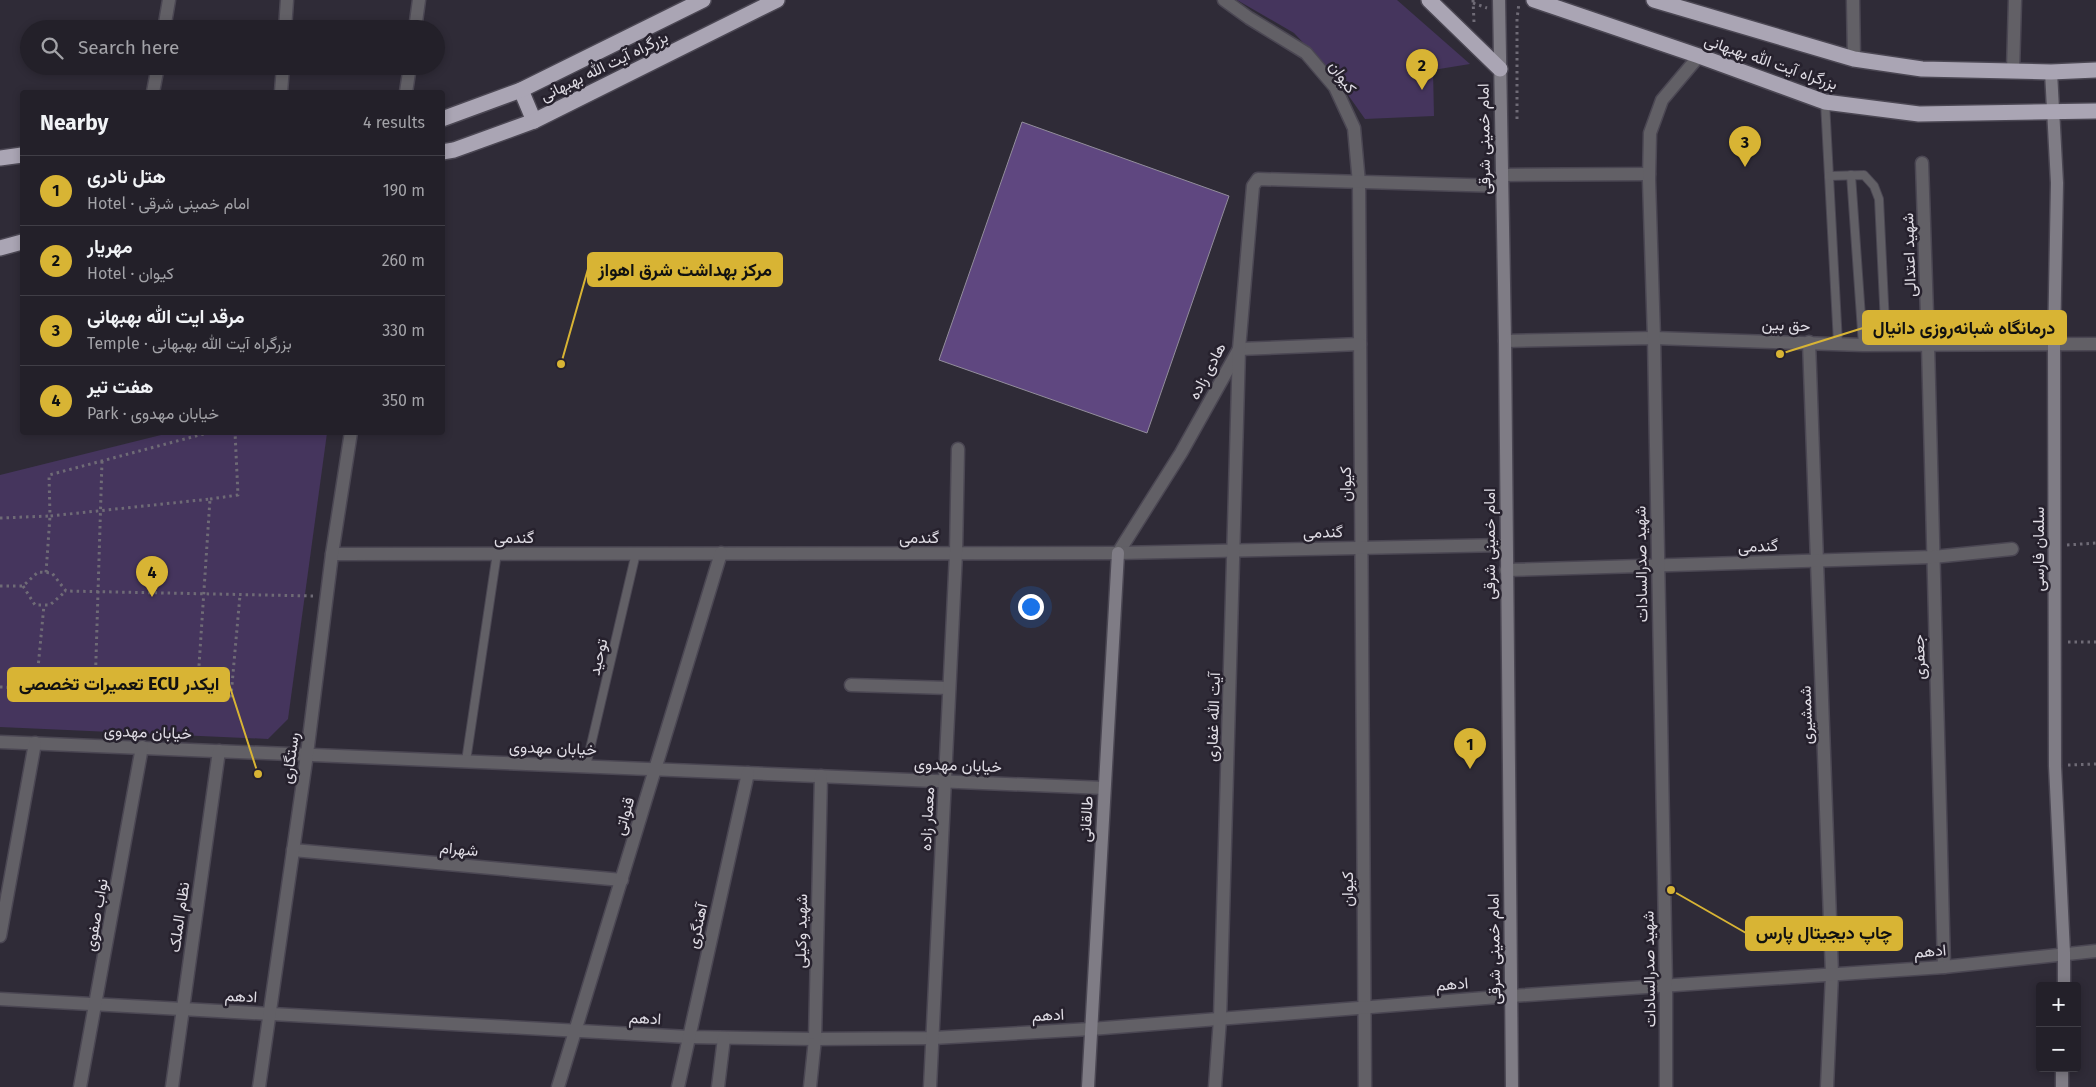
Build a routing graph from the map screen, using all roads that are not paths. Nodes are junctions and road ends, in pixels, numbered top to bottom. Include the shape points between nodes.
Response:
1 (169, 0) edge
2 (288, 0) edge
3 (419, 0) edge
4 (703, 0) edge
5 (777, 0) edge
6 (1224, 0) edge
7 (1429, 0) edge
8 (1499, 0) edge
9 (1534, 0) edge
10 (1654, 0) edge
11 (1853, 0) edge
12 (2015, 0) edge
13 (1676, 3) edge
14 (166, 20) edge
15 (286, 20) edge
16 (416, 20) edge
17 (1699, 56) junction
18 (1854, 60) junction
19 (1500, 69) junction
20 (2096, 70) edge
21 (2013, 71) junction
22 (2051, 72) junction
23 (156, 75) edge
24 (282, 75) edge
25 (409, 75) edge
26 (153, 90) edge
27 (281, 90) edge
28 (406, 90) edge
29 (521, 90) junction
30 (1825, 102) junction
31 (2096, 111) edge
32 (2054, 112) junction
33 (445, 118) edge
34 (534, 121) junction
35 (445, 152) edge
36 (20, 155) edge
37 (0, 158) edge
38 (1922, 163) dead end
39 (1649, 174) junction
40 (1850, 175) junction
41 (1829, 176) junction
42 (1501, 180) junction
43 (1359, 183) junction
44 (20, 243) edge
45 (0, 248) edge
46 (1654, 338) junction
47 (1505, 341) junction
48 (1809, 342) junction
49 (1838, 343) junction
50 (1360, 344) junction
51 (2096, 344) edge
52 (1863, 345) junction
53 (1886, 345) junction
54 (1928, 345) junction
55 (2054, 345) junction
56 (1239, 349) junction
57 (351, 435) edge
58 (958, 449) dead end
59 (1506, 545) junction
60 (1362, 548) junction
61 (2012, 549) dead end
62 (1234, 550) junction
63 (497, 553) junction
64 (636, 553) junction
65 (721, 553) junction
66 (956, 553) junction
67 (1118, 553) junction
68 (332, 554) junction
69 (1933, 557) junction
70 (1817, 561) junction
71 (1657, 565) junction
72 (1506, 570) junction
73 (851, 685) dead end
74 (950, 688) junction
75 (0, 742) edge
76 (35, 743) junction
77 (142, 748) junction
78 (219, 751) junction
79 (307, 754) junction
80 (466, 761) junction
81 (586, 766) junction
82 (655, 769) junction
83 (748, 773) junction
84 (821, 776) junction
85 (945, 781) junction
86 (1104, 788) junction
87 (293, 850) junction
88 (622, 880) junction
89 (0, 936) edge
90 (2096, 951) edge
91 (2064, 953) junction
92 (1944, 967) junction
93 (1832, 974) junction
94 (2064, 982) edge
95 (1666, 986) junction
96 (1511, 996) junction
97 (0, 999) edge
98 (96, 1005) junction
99 (1364, 1008) junction
100 (182, 1010) junction
101 (269, 1014) junction
102 (1220, 1019) junction
103 (1091, 1029) junction
104 (575, 1031) junction
105 (689, 1037) junction
106 (724, 1038) junction
107 (933, 1038) junction
108 (815, 1039) junction
109 (2062, 1072) edge
110 (80, 1087) edge
111 (172, 1087) edge
112 (259, 1087) edge
113 (558, 1087) edge
114 (678, 1087) edge
115 (718, 1087) edge
116 (810, 1087) edge
117 (930, 1087) edge
118 (1088, 1087) edge
119 (1215, 1087) edge
120 (1364, 1087) edge
121 (1512, 1087) edge
122 (1666, 1087) edge
123 (1826, 1087) edge
124 (2062, 1087) edge

1 - 14 street
2 - 15 street
3 - 16 street
4 - 29 highway, بزرگراه آیت الله بهبهانی
5 - 34 highway, بزرگراه آیت الله بهبهانی
6 - 43 street, کیوان via 1306,53 1335,87 1354,128
7 - 19 highway
8 - 19 main road, امام خمینی شرقی
9 - 17 highway, بزرگراه آیت الله بهبهانی
10 - 13 highway, بزرگراه آیت الله بهبهانی
11 - 18 street
12 - 21 street
13 - 18 highway, بزرگراه آیت الله بهبهانی
17 - 30 highway, بزرگراه آیت الله بهبهانی
17 - 39 street, شهید صدرالسادات via 1662,100 1650,133
18 - 21 highway, بزرگراه آیت الله بهبهانی via 1922,69
19 - 42 main road, امام خمینی شرقی
20 - 22 highway, بزرگراه آیت الله بهبهانی
21 - 22 highway, بزرگراه آیت الله بهبهانی
22 - 32 main road, سلمان فارسی
23 - 26 street
24 - 27 street
25 - 28 street
29 - 33 highway, بزرگراه آیت الله بهبهانی
29 - 34 highway
30 - 32 highway, بزرگراه آیت الله بهبهانی via 1919,114
30 - 41 lane
31 - 32 highway, بزرگراه آیت الله بهبهانی
32 - 55 main road, سلمان فارسی via 2057,183
34 - 35 highway, بزرگراه آیت الله بهبهانی
36 - 37 highway
38 - 54 street, شهید اعتدالی
39 - 42 street
39 - 46 street, شهید صدرالسادات
40 - 41 lane
40 - 52 lane
40 - 53 lane via 1864,175 1874,186 1879,199
41 - 49 lane
42 - 43 street
42 - 47 main road, امام خمینی شرقی
43 - 50 street, کیوان
43 - 56 street, هادی زاده via 1258,179 1255,182
44 - 45 highway
46 - 47 street, حق بین
46 - 48 street, حق بین
46 - 71 street, شهید صدرالسادات
47 - 59 main road, امام خمینی شرقی
48 - 49 street, حق بین
48 - 70 street, شمشیری
49 - 52 street, حق بین
50 - 56 street
50 - 60 street, کیوان
51 - 55 street, حق بین
52 - 53 street, حق بین
53 - 54 street, حق بین
54 - 55 street, حق بین
54 - 69 street, جعفری
55 - 91 main road, سلمان فارسی via 2055,766
56 - 62 street, آیت الله غفاری
56 - 67 street, هادی زاده via 1181,453
57 - 68 street, رستگاری
58 - 66 street, معمار زاده
59 - 60 street, گندمی
59 - 72 main road, امام خمینی شرقی
60 - 62 street, گندمی
60 - 99 street, کیوان
61 - 69 street, گندمی
62 - 67 street, گندمی
62 - 102 street, آیت الله غفاری
63 - 64 street, گندمی
63 - 68 street, گندمی
63 - 80 lane
64 - 65 street, گندمی
64 - 81 lane, توحید
65 - 66 street, گندمی
65 - 82 street, قنواتی
66 - 67 street, گندمی
66 - 74 street, معمار زاده
67 - 86 main road, طالقانی
68 - 79 street, رستگاری
69 - 70 street, گندمی
69 - 92 street, جعفری
70 - 71 street, گندمی
70 - 93 street, شمشیری
71 - 72 street, گندمی
71 - 95 street, شهید صدرالسادات
72 - 96 main road, امام خمینی شرقی
73 - 74 street
74 - 85 street, معمار زاده
75 - 76 street, خیابان مهدوی
76 - 77 street, خیابان مهدوی
76 - 89 street
77 - 78 street, خیابان مهدوی
77 - 98 street, نواب صفوی
78 - 79 street, خیابان مهدوی
78 - 100 street, نظام الملک
79 - 80 street, خیابان مهدوی
79 - 87 street, رستگاری
80 - 81 street, خیابان مهدوی
81 - 82 street, خیابان مهدوی
82 - 83 street, خیابان مهدوی
82 - 88 street, قنواتی
83 - 84 street, خیابان مهدوی
83 - 105 street, آهنگری
84 - 85 street, خیابان مهدوی
84 - 108 street, شهید وکیلی
85 - 86 street, خیابان مهدوی
85 - 107 street, معمار زاده
86 - 103 main road, طالقانی
87 - 88 street, شهرام
87 - 101 street, رستگاری
88 - 104 street, قنواتی
90 - 91 street, ادهم
91 - 92 street, ادهم
91 - 94 main road, سلمان فارسی
92 - 93 street, ادهم
93 - 95 street, ادهم
93 - 123 street, شمشیری
95 - 96 street, ادهم
95 - 122 street, شهید صدرالسادات
96 - 99 street, ادهم
96 - 121 main road, امام خمینی شرقی
97 - 98 street, ادهم
98 - 100 street, ادهم
98 - 110 street, نواب صفوی
99 - 102 street, ادهم
99 - 120 street, کیوان
100 - 101 street, ادهم
100 - 111 street, نظام الملک
101 - 104 street, ادهم
101 - 112 street, رستگاری
102 - 103 street, ادهم
102 - 119 street, آیت الله غفاری
103 - 107 street, ادهم
103 - 118 main road, طالقانی
104 - 105 street, ادهم
104 - 113 street, قنواتی
105 - 106 street, ادهم
105 - 114 street, آهنگری
106 - 108 street, ادهم
106 - 115 street
107 - 108 street, ادهم
107 - 117 street, معمار زاده
108 - 116 street, شهید وکیلی
109 - 124 main road

